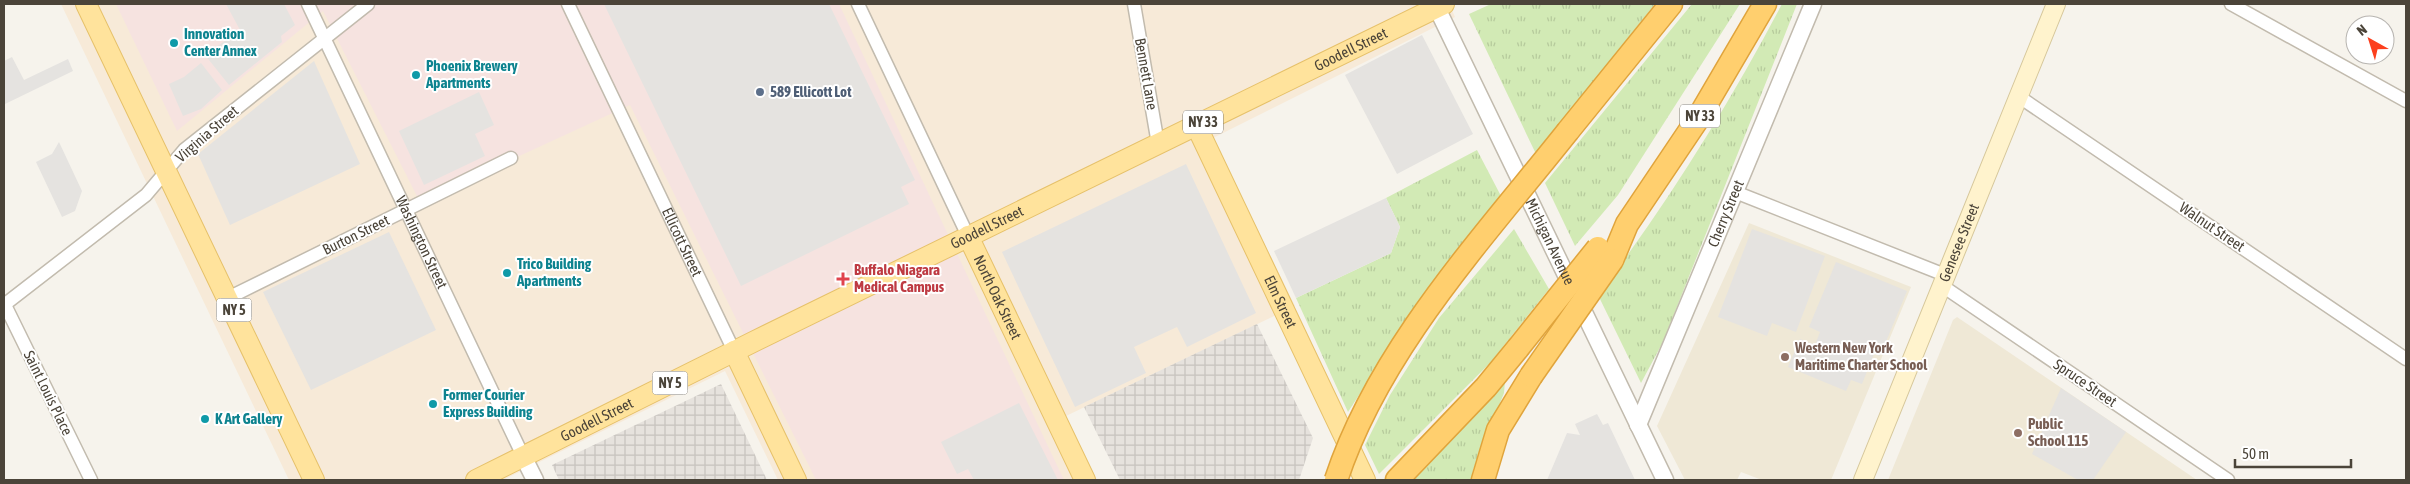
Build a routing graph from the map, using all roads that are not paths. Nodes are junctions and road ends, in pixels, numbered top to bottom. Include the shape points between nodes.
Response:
1 (86, 4) edge
2 (308, 4) edge
3 (368, 4) edge
4 (568, 4) edge
5 (858, 4) edge
6 (1134, 4) edge
7 (1670, 4) edge
8 (1765, 4) edge
9 (1812, 4) edge
10 (2056, 4) edge
11 (2231, 4) edge
12 (1439, 5) edge
13 (324, 38) junction
14 (2018, 96) junction
15 (2406, 101) edge
16 (1196, 125) junction
17 (1158, 144) junction
18 (511, 158) dead end
19 (166, 172) junction
20 (1735, 192) junction
21 (405, 210) junction
22 (1627, 224) junction
23 (968, 236) junction
24 (1943, 280) junction
25 (228, 298) junction
26 (4, 305) edge
27 (734, 351) junction
28 (2406, 358) edge
29 (1638, 425) junction
30 (523, 456) junction
31 (91, 480) edge
32 (314, 480) edge
33 (476, 480) edge
34 (535, 480) edge
35 (796, 480) edge
36 (1085, 480) edge
37 (1336, 480) edge
38 (1365, 480) edge
39 (1397, 480) edge
40 (1483, 480) edge
41 (1665, 480) edge
42 (1863, 480) edge
43 (2228, 480) edge

1 - 19 main road, NY 5
2 - 13 street, Washington Street
3 - 13 street, Virginia Street
4 - 27 street, Ellicott Street
5 - 23 street, North Oak Street
6 - 17 street, Bennett Lane
7 - 37 highway, bridge via 1431,305 1356,429
8 - 22 highway, NY 33 via 1697,120
9 - 20 street, Cherry Street
10 - 14 main road, Genesee Street
11 - 15 street
12 - 16 main road, Goodell Street / NY 33
12 - 29 street, Michigan Avenue
13 - 19 street, Virginia Street via 184,150
13 - 21 street, Washington Street
14 - 24 main road, Genesee Street
14 - 28 street, Walnut Street
16 - 17 main road, Goodell Street / NY 33
16 - 38 main road, Elm Street
17 - 23 main road, Goodell Street / NY 33
18 - 21 street, Burton Street
19 - 25 main road, NY 5
19 - 26 street, Virginia Street via 146,194
20 - 24 street, Spruce Street
20 - 29 street, Cherry Street
21 - 25 street, Burton Street
21 - 30 street, Washington Street
22 - 39 highway, NY 33, bridge via 1598,248 1486,387
22 - 40 highway, bridge via 1612,260 1531,376 1498,430
23 - 27 main road, Goodell Street / NY 33
23 - 36 main road, North Oak Street
24 - 42 main road, Genesee Street
24 - 43 street, Spruce Street
25 - 32 main road, NY 5
26 - 31 street, Saint Louis Place
27 - 30 main road, Goodell Street / NY 5
27 - 35 main road, Ellicott Street
29 - 41 street, Michigan Avenue
30 - 33 main road, Goodell Street / NY 5
30 - 34 street, Washington Street

